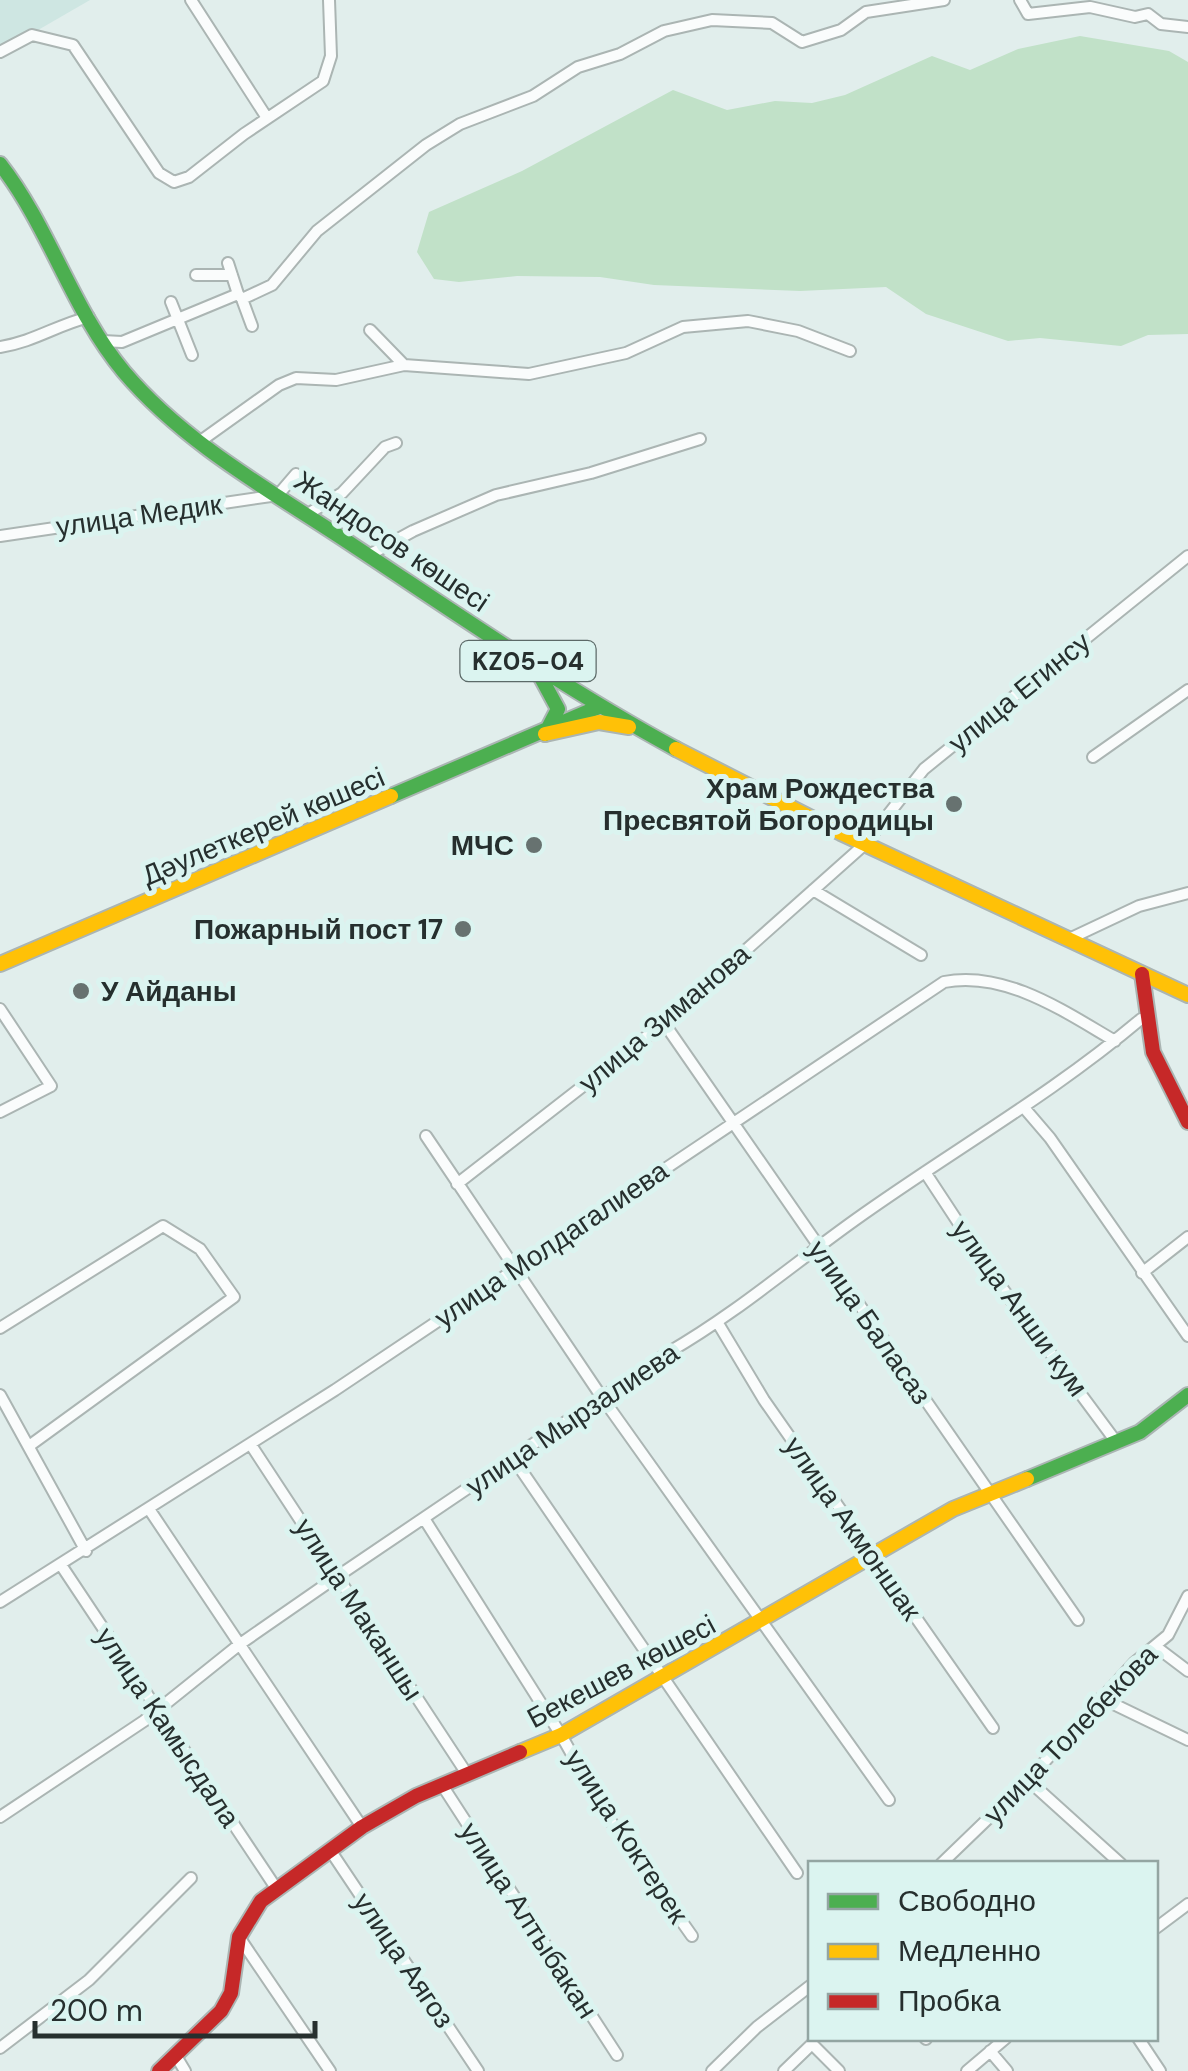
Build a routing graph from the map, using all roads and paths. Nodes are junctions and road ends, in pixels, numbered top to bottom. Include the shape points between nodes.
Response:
1 (191, 0) edge
2 (329, 0) edge
3 (944, 0) edge
4 (1020, 0) edge
5 (1188, 27) edge
6 (0, 52) edge
7 (267, 118) junction
8 (0, 164) edge
9 (196, 275) dead end
10 (240, 297) junction
11 (171, 302) dead end
12 (89, 317) junction
13 (178, 320) junction
14 (252, 326) dead end
15 (370, 330) dead end
16 (103, 342) junction
17 (0, 347) edge
18 (850, 351) dead end
19 (192, 355) dead end
20 (404, 366) junction
21 (202, 440) junction
22 (700, 440) dead end
23 (396, 444) dead end
24 (296, 474) dead end
25 (278, 495) junction
26 (308, 514) junction
27 (0, 536) edge
28 (368, 555) junction
29 (1185, 558) edge
30 (1188, 573) edge
31 (534, 666) junction
32 (1188, 690) edge
33 (602, 706) junction
34 (638, 729) junction
35 (545, 734) junction
36 (1093, 757) dead end
37 (865, 844) junction
38 (813, 890) junction
39 (1188, 893) edge
40 (1069, 939) junction
41 (921, 955) dead end
42 (0, 964) edge
43 (1142, 974) junction
44 (1188, 995) edge
45 (0, 1010) edge
46 (1142, 1019) junction
47 (664, 1023) junction
48 (1115, 1042) junction
49 (1026, 1110) junction
50 (0, 1112) edge
51 (734, 1121) junction
52 (1188, 1122) edge
53 (426, 1136) dead end
54 (925, 1172) junction
55 (457, 1184) junction
56 (1188, 1237) edge
57 (817, 1248) junction
58 (514, 1270) junction
59 (1142, 1273) junction
60 (719, 1324) junction
61 (0, 1328) edge
62 (1188, 1336) edge
63 (0, 1395) edge
64 (1188, 1395) edge
65 (601, 1396) junction
66 (1117, 1443) junction
67 (251, 1445) junction
68 (29, 1446) junction
69 (512, 1458) junction
70 (991, 1492) junction
71 (148, 1510) junction
72 (425, 1520) junction
73 (86, 1550) junction
74 (872, 1554) junction
75 (61, 1565) junction
76 (338, 1576) junction
77 (1188, 1596) edge
78 (0, 1602) edge
79 (1078, 1620) dead end
80 (764, 1624) junction
81 (240, 1644) junction
82 (1155, 1646) junction
83 (1188, 1670) edge
84 (661, 1681) junction
85 (1100, 1698) junction
86 (154, 1711) junction
87 (993, 1728) dead end
88 (561, 1735) junction
89 (1188, 1740) edge
90 (466, 1774) junction
91 (1028, 1780) junction
92 (442, 1785) junction
93 (889, 1800) dead end
94 (0, 1817) edge
95 (362, 1827) junction
96 (330, 1850) junction
97 (944, 1861) edge
98 (1118, 1861) edge
99 (797, 1874) dead end
100 (191, 1878) dead end
101 (276, 1888) junction
102 (1188, 1905) edge
103 (1158, 1927) edge
104 (692, 1936) dead end
105 (239, 1937) junction
106 (808, 1988) edge
107 (1002, 2041) edge
108 (1140, 2041) edge
109 (0, 2048) edge
110 (990, 2051) junction
111 (617, 2055) dead end
112 (176, 2056) junction
113 (159, 2071) edge
114 (186, 2071) edge
115 (330, 2071) edge
116 (478, 2071) edge
117 (712, 2071) edge
118 (784, 2071) edge
119 (839, 2071) edge
120 (967, 2071) edge
121 (1007, 2071) edge
122 (1160, 2071) edge

1 - 7 street
2 - 7 street via 332,56 324,81
3 - 10 street via 866,12 827,37 802,42 772,24 693,22 578,67 533,96 426,145 317,232 272,285
4 - 5 street via 1028,14 1090,7
6 - 7 street via 32,34 73,45 158,173 174,182 190,178
8 - 12 main road, Жандосов көшесі / KZ05-04
9 - 10 street via 230,269
10 - 13 street
10 - 14 street
11 - 13 street
12 - 16 main road, Жандосов көшесі / KZ05-04
12 - 17 street
13 - 16 street via 122,342
13 - 19 street
15 - 20 street
16 - 21 main road, Жандосов көшесі / KZ05-04 via 153,401
18 - 20 street via 748,321 683,328 626,353 529,374
20 - 21 street via 336,380 288,381
21 - 25 main road, Жандосов көшесі / KZ05-04
22 - 28 street via 496,496
23 - 26 street via 384,447 342,493
24 - 25 street
25 - 26 main road, Жандосов көшесі / KZ05-04
25 - 27 street, улица Медик
26 - 28 main road, Жандосов көшесі / KZ05-04
28 - 31 main road, Жандосов көшесі / KZ05-04
29 - 30 street
29 - 37 street, улица Егинсу via 924,769
31 - 33 main road, Жандосов көшесі / KZ05-04
31 - 35 main road via 558,709
32 - 36 street
33 - 34 main road, Жандосов көшесі / KZ05-04
33 - 35 main road
34 - 35 main road via 599,722
34 - 37 main road, Жандосов көшесі / KZ05-04
35 - 42 main road, Дәулеткерей көшесі
37 - 38 street, улица Зиманова
37 - 40 main road, Жандосов көшесі / KZ05-04
38 - 41 street
38 - 47 street, улица Зиманова
39 - 40 street via 1139,906
40 - 43 main road, Жандосов көшесі / KZ05-04
43 - 44 main road, Жандосов көшесі / KZ05-04
43 - 46 main road
45 - 50 street via 51,1086
46 - 48 street, улица Мырзалиева
46 - 52 main road via 1160,1074
47 - 51 street, улица Баласаз
47 - 55 street, улица Зиманова
48 - 49 street, улица Мырзалиева
48 - 51 street, улица Молдагалиева via 1022,991 944,982
49 - 54 street, улица Мырзалиева
49 - 59 street
51 - 57 street, улица Баласаз
51 - 58 street, улица Молдагалиева
53 - 55 street
54 - 57 street, улица Мырзалиева
54 - 66 street, улица Анши кум
55 - 58 street
56 - 59 street
57 - 60 street, улица Мырзалиева
57 - 70 street, улица Баласаз
58 - 65 street
58 - 67 street, улица Молдагалиева
59 - 62 street
60 - 65 street, улица Мырзалиева
60 - 74 street, улица Акмоншак
61 - 68 street via 163,1226 200,1248 235,1300
63 - 68 street
64 - 66 main road, Бекешев көшесі
65 - 69 street, улица Мырзалиева
65 - 80 street
66 - 70 main road, Бекешев көшесі
67 - 71 street, улица Молдагалиева
67 - 76 street, улица Маканшы
68 - 73 street
69 - 72 street, улица Мырзалиева
69 - 84 street
70 - 74 main road, Бекешев көшесі
70 - 79 street, улица Баласаз
71 - 73 street, улица Молдагалиева
71 - 81 street
72 - 76 street, улица Мырзалиева
72 - 88 street, улица Коктерек
73 - 75 street, улица Молдагалиева
74 - 80 main road, Бекешев көшесі
74 - 87 street, улица Акмоншак
75 - 78 street, улица Молдагалиева
75 - 86 street, улица Камысдала
76 - 81 street, улица Мырзалиева
76 - 90 street, улица Маканшы
77 - 82 street, улица Толебекова
80 - 84 main road, Бекешев көшесі
80 - 93 street
81 - 86 street, улица Мырзалиева
81 - 95 street
82 - 83 street
82 - 85 street, улица Толебекова
84 - 88 main road, Бекешев көшесі
84 - 99 street
85 - 89 street
85 - 91 street, улица Толебекова
86 - 94 street, улица Мырзалиева
86 - 101 street, улица Камысдала
88 - 90 main road, Бекешев көшесі
88 - 104 street, улица Коктерек via 604,1813
90 - 92 main road, Бекешев көшесі
91 - 97 street, улица Толебекова
91 - 98 street
92 - 95 main road, Бекешев көшесі
92 - 111 street, улица Алтыбакан
95 - 96 main road, Бекешев көшесі
96 - 101 main road, Бекешев көшесі
96 - 116 street, улица Аягоз
100 - 109 street via 89,1980
101 - 105 main road, Бекешев көшесі
102 - 103 street
105 - 112 main road, Бекешев көшесі via 232,1993
105 - 115 street
106 - 117 street
107 - 110 street
108 - 122 street
110 - 120 street
110 - 121 street
112 - 113 main road, Бекешев көшесі
112 - 114 street
118 - 119 street via 812,2044

